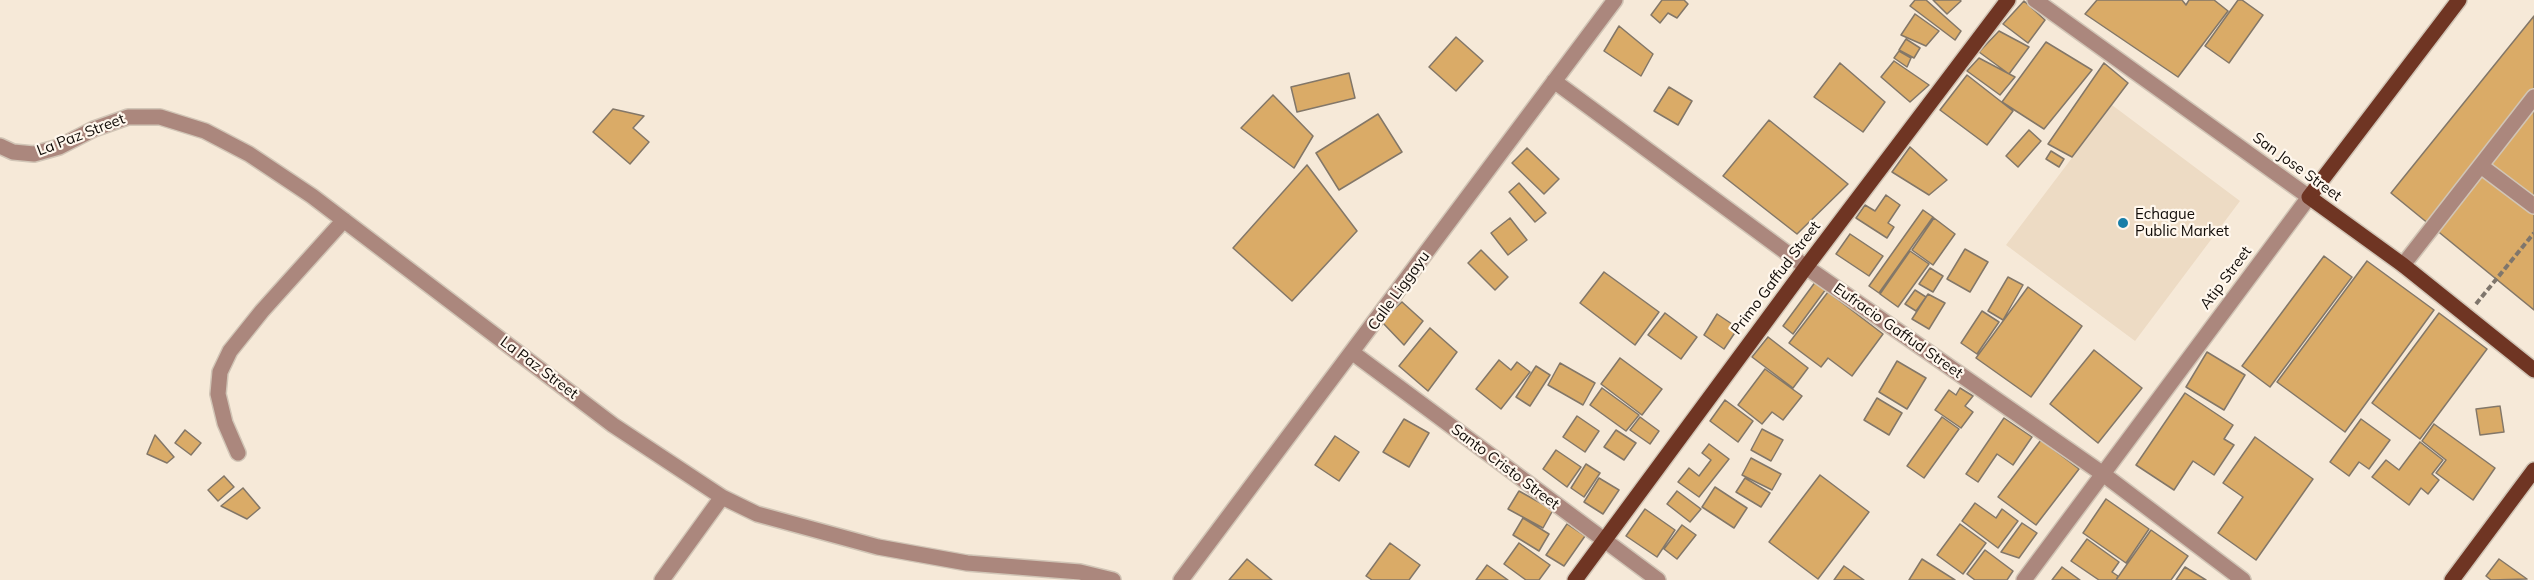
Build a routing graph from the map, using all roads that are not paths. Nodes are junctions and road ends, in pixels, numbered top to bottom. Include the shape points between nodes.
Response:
1 (1615, 0) edge
2 (2008, 0) edge
3 (2035, 0) edge
4 (2459, 0) edge
5 (1554, 81) junction
6 (2534, 97) edge
7 (0, 146) edge
8 (2481, 166) junction
9 (2309, 197) junction
10 (2534, 206) edge
11 (344, 220) junction
12 (2403, 265) junction
13 (1806, 267) junction
14 (1353, 353) junction
15 (2534, 370) edge
16 (238, 453) dead end
17 (2534, 470) edge
18 (2103, 474) junction
19 (722, 497) junction
20 (1605, 541) junction
21 (662, 580) edge
22 (1113, 580) edge
23 (1182, 580) edge
24 (1575, 580) edge
25 (1658, 580) edge
26 (2024, 580) edge
27 (2243, 580) edge
28 (2452, 580) edge

1 - 5 street, Calle Liggayu
2 - 13 main road, Primo Gaffud Street
3 - 9 street, San Jose Street
4 - 9 main road, Atip Street
5 - 13 street, Eufracio Gaffud Street
5 - 14 street, Calle Liggayu
6 - 8 street
7 - 11 street, La Paz Street via 34,154 128,117 160,117 205,130 249,153
8 - 10 street
8 - 12 street
9 - 12 main road, San Jose Street
9 - 18 street, Atip Street
11 - 16 street via 262,311 230,351 220,372 218,394
11 - 19 street, La Paz Street via 613,425
12 - 15 main road, San Jose Street
13 - 18 street, Eufracio Gaffud Street
13 - 20 main road, Primo Gaffud Street
14 - 20 street, Santo Cristo Street
14 - 23 street, Calle Liggayu
17 - 28 main road
18 - 26 street, Atip Street
18 - 27 street, Eufracio Gaffud Street
19 - 21 street
19 - 22 street, La Paz Street via 757,514 878,548 967,563 1080,572
20 - 24 main road, Primo Gaffud Street
20 - 25 street, Santo Cristo Street

